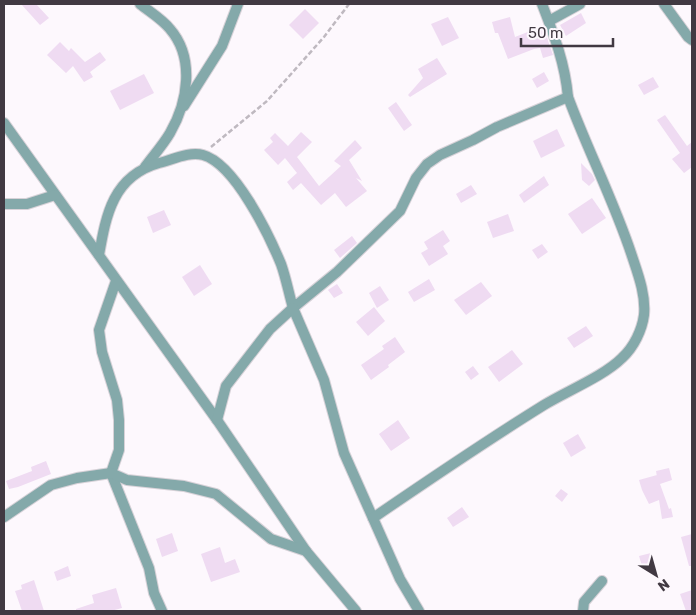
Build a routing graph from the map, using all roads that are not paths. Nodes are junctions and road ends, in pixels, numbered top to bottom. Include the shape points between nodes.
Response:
1 (140, 4) edge
2 (238, 4) edge
3 (542, 4) edge
4 (580, 4) edge
5 (664, 4) edge
6 (549, 21) junction
7 (692, 40) edge
8 (568, 97) junction
9 (180, 111) junction
10 (4, 123) edge
11 (145, 167) junction
12 (55, 195) junction
13 (4, 204) edge
14 (98, 256) junction
15 (116, 280) junction
16 (293, 308) junction
17 (216, 420) junction
18 (111, 473) junction
19 (4, 517) edge
20 (373, 518) junction
21 (306, 551) junction
22 (602, 581) dead end
23 (162, 611) edge
24 (356, 611) edge
25 (419, 611) edge
26 (582, 611) edge

1 - 9 street via 170,29 183,51 188,79
2 - 9 street via 222,46
3 - 6 street
4 - 6 street
5 - 7 street
6 - 8 street via 566,73
8 - 16 street via 497,127 427,164 395,216 337,272
8 - 20 street via 616,210 641,285 644,315 632,348 621,360 494,436
9 - 11 street via 170,134
10 - 12 street
11 - 14 street via 119,189 106,219
11 - 16 street via 202,154 235,180 260,220 282,266
12 - 13 street via 27,204
12 - 14 street
14 - 15 street
15 - 17 street
15 - 18 street via 99,330 119,420 118,450
16 - 17 street via 270,330 226,386
16 - 20 street via 324,380 344,453
17 - 21 street
18 - 19 street via 51,485
18 - 21 street via 127,480 184,486 216,494 271,540
18 - 23 street via 149,568
20 - 25 street via 400,579
21 - 24 street
22 - 26 street via 584,602

